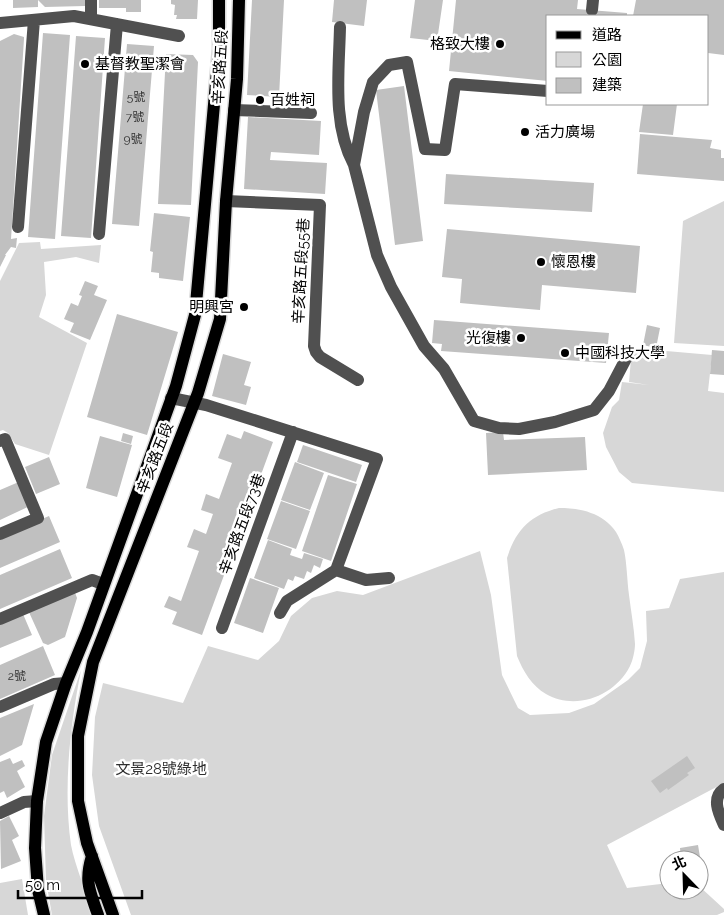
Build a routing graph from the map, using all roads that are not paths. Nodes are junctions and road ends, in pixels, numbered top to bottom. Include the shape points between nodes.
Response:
1 (91, 0) edge
2 (219, 0) edge
3 (239, 0) edge
4 (91, 19) junction
5 (34, 20) junction
6 (0, 23) edge
7 (117, 24) junction
8 (340, 27) dead end
9 (179, 36) dead end
10 (546, 91) edge
11 (234, 110) junction
12 (311, 113) dead end
13 (354, 165) junction
14 (226, 201) junction
15 (18, 227) dead end
16 (99, 234) dead end
17 (629, 353) dead end
18 (358, 380) dead end
19 (171, 398) junction
20 (194, 403) junction
21 (293, 432) junction
22 (0, 441) edge
23 (0, 534) edge
24 (336, 570) junction
25 (389, 578) dead end
26 (103, 584) junction
27 (280, 614) dead end
28 (0, 619) edge
29 (222, 628) dead end
30 (66, 682) junction
31 (0, 707) edge
32 (724, 790) edge
33 (37, 800) junction
34 (0, 813) edge
35 (724, 825) edge
36 (92, 856) junction
37 (44, 915) edge
38 (98, 915) edge
39 (114, 915) edge

1 - 4 street
2 - 19 main road, 辛亥路五段 via 218,50 195,315
3 - 11 main road, 辛亥路五段
4 - 5 street via 74,16
4 - 7 street
5 - 6 street
5 - 15 street
7 - 9 street
7 - 16 street
8 - 13 street via 338,107 346,150
10 - 13 street via 455,84 445,150 425,149 408,62 389,65 373,82
11 - 12 street
11 - 14 main road, 辛亥路五段
13 - 17 street via 377,255 391,288 424,346 444,370 474,421 499,428 519,429 594,410 610,391
14 - 18 street, 辛亥路五段55巷 via 320,204 314,346 320,356
14 - 20 main road, 辛亥路五段 via 220,319
19 - 20 street
19 - 26 main road, 辛亥路五段
20 - 21 street
20 - 36 main road, 辛亥路五段 via 93,662 78,736 78,801
21 - 24 street via 377,459
21 - 29 street, 辛亥路五段73巷
22 - 23 street via 5,439 38,518
24 - 25 street via 366,580
24 - 27 street via 287,601
26 - 28 street via 92,580
26 - 30 main road, 辛亥路五段
30 - 31 street
30 - 33 main road, 辛亥路五段 via 46,742
32 - 35 street via 717,802
33 - 34 street
33 - 37 main road, 辛亥路五段 via 35,848 38,890
36 - 38 main road via 87,884
36 - 39 main road, 辛亥路五段

